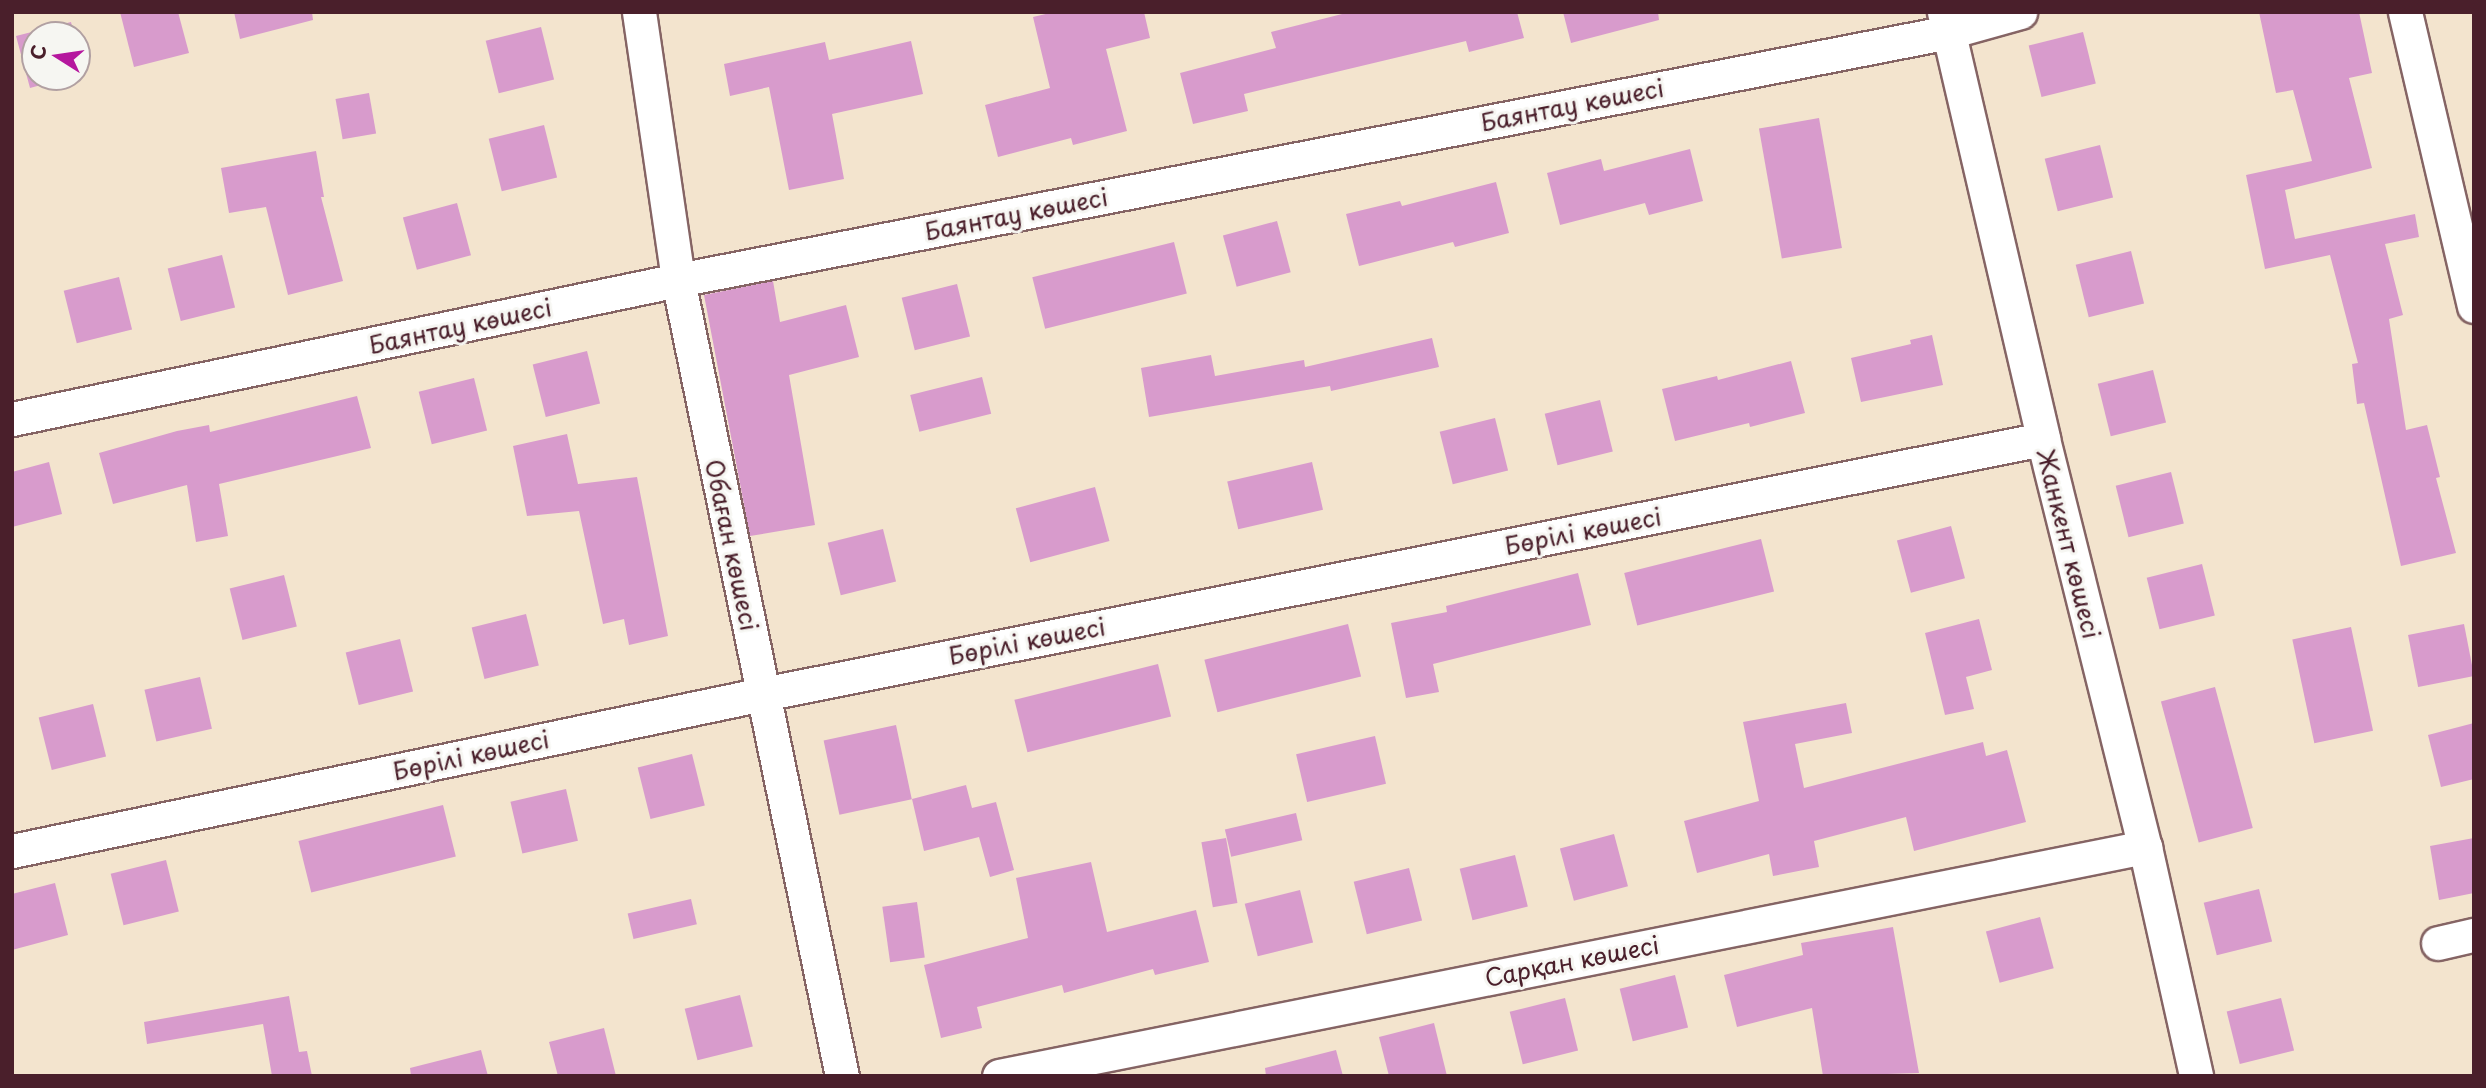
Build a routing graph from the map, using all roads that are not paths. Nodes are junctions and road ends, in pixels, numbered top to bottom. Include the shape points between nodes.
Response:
1 (639, 12) edge
2 (2020, 12) edge
3 (2405, 12) edge
4 (1947, 22) edge
5 (678, 280) junction
6 (2474, 306) edge
7 (12, 419) edge
8 (2043, 439) junction
9 (763, 694) junction
10 (2145, 847) junction
11 (12, 851) edge
12 (2474, 935) edge
13 (2438, 943) dead end
14 (842, 1076) edge
15 (999, 1076) edge
16 (2196, 1076) edge

1 - 5 street, Обаған көшесі
2 - 4 street, Баянтау көшесі
3 - 6 street
4 - 5 street, Баянтау көшесі
4 - 8 street, Жанкент көшесі
5 - 7 street, Баянтау көшесі
5 - 9 street, Обаған көшесі
8 - 9 street, Бөрілі көшесі
8 - 10 street, Жанкент көшесі
9 - 11 street, Бөрілі көшесі
9 - 14 street, Обаған көшесі
10 - 15 street, Сарқан көшесі
10 - 16 street, Жанкент көшесі
12 - 13 street

